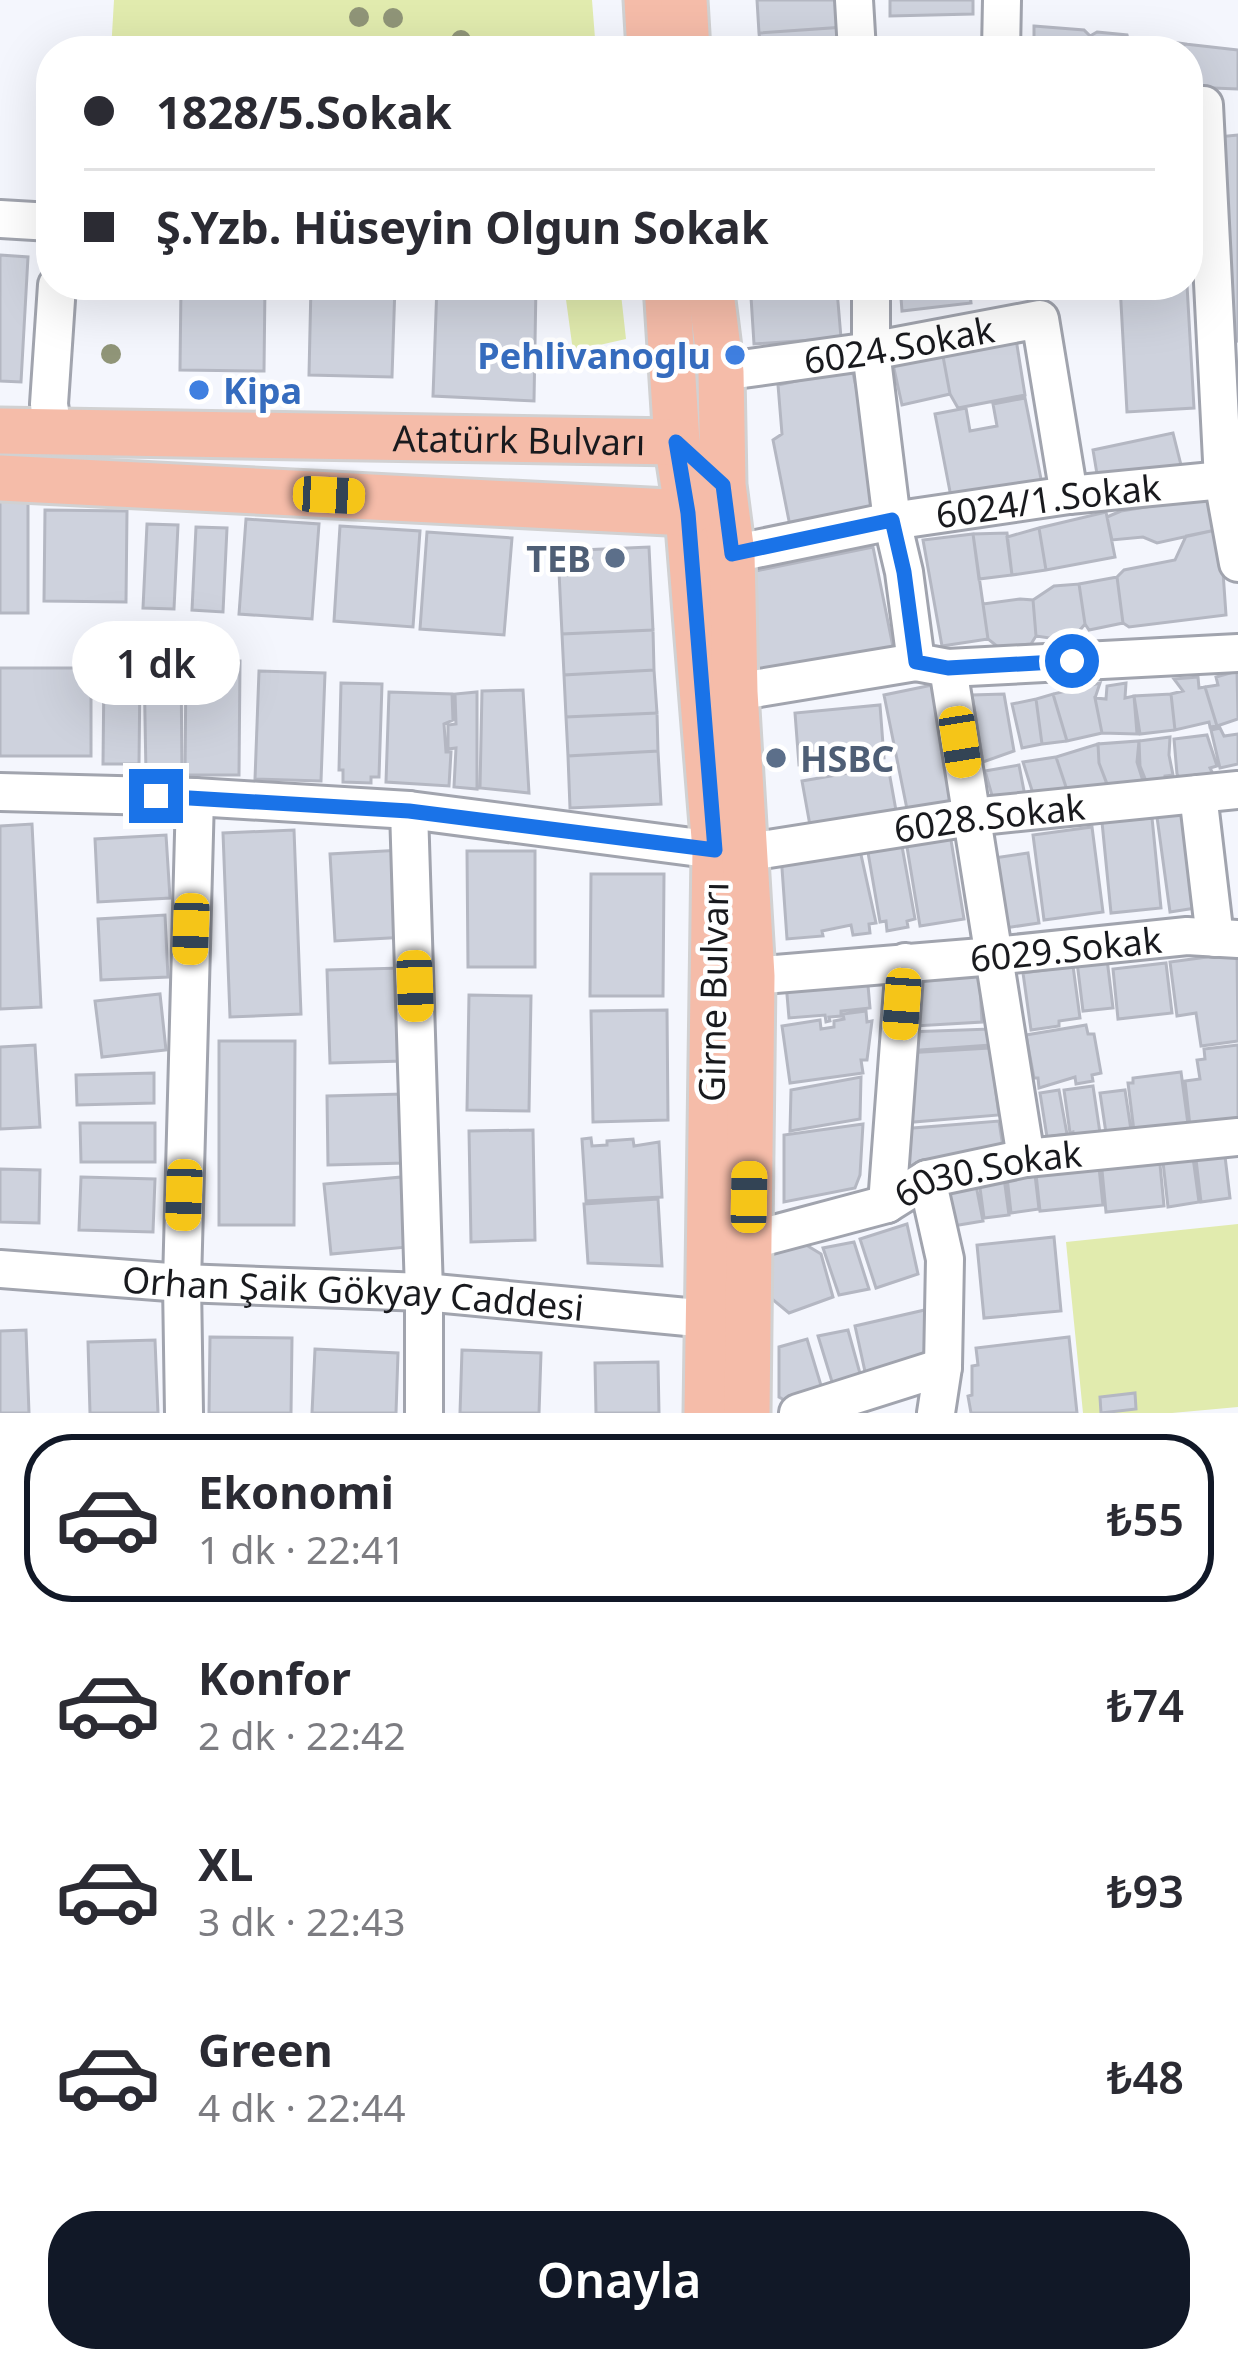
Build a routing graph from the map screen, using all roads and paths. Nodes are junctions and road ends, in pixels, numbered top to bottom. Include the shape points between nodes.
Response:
1 (647, 0) edge
2 (684, 0) edge
3 (854, 0) edge
4 (1003, 0) edge
5 (649, 36) edge
6 (686, 36) edge
7 (855, 36) edge
8 (1002, 36) edge
9 (1210, 105) edge
10 (0, 219) edge
11 (36, 221) edge
12 (56, 300) edge
13 (668, 300) edge
14 (712, 300) edge
15 (871, 300) edge
16 (871, 351) junction
17 (1227, 351) edge
18 (721, 372) junction
19 (0, 431) edge
20 (53, 432) junction
21 (676, 442) junction
22 (0, 478) edge
23 (1223, 481) junction
24 (1069, 495) junction
25 (705, 499) junction
26 (892, 520) junction
27 (732, 554) junction
28 (1238, 563) edge
29 (1238, 653) edge
30 (932, 664) junction
31 (735, 692) junction
32 (1238, 790) edge
33 (0, 792) edge
34 (1198, 794) junction
35 (195, 796) junction
36 (409, 811) junction
37 (971, 817) junction
38 (729, 851) junction
39 (1227, 938) edge
40 (994, 956) junction
41 (905, 962) junction
42 (752, 976) junction
43 (1238, 1137) edge
44 (1026, 1158) junction
45 (927, 1179) junction
46 (887, 1204) junction
47 (748, 1241) junction
48 (0, 1270) edge
49 (182, 1283) junction
50 (424, 1292) junction
51 (708, 1319) junction
52 (943, 1367) junction
53 (184, 1413) edge
54 (424, 1413) edge
55 (707, 1413) edge
56 (747, 1413) edge
57 (798, 1413) edge
58 (937, 1413) edge

1 - 5 main road
2 - 6 main road
3 - 7 street
4 - 8 street
9 - 17 street
10 - 11 street
12 - 20 street
13 - 21 main road
14 - 18 main road, Girne Bulvarı
15 - 16 street
16 - 18 street, 6024.Sokak
16 - 24 street, 6024.Sokak via 1040,319
16 - 26 street
17 - 23 street
18 - 25 main road, Girne Bulvarı
19 - 20 main road, Atatürk Bulvarı
20 - 21 main road, Atatürk Bulvarı
21 - 25 main road
22 - 25 main road, Atatürk Bulvarı
23 - 24 street, 6024/1.Sokak
23 - 28 street
24 - 26 street, 6024/1.Sokak
25 - 27 main road, Girne Bulvarı
25 - 38 main road, Girne Bulvarı
26 - 27 street, 6024/1.Sokak
26 - 30 street
27 - 31 main road, Girne Bulvarı
29 - 30 street
30 - 31 street
30 - 37 street
31 - 38 main road, Girne Bulvarı via 744,824
32 - 34 street, 6028.Sokak
33 - 35 street, 6028.Sokak
34 - 37 street, 6028.Sokak
34 - 39 street
35 - 36 street, 6028.Sokak
35 - 49 street
36 - 38 street, 6028.Sokak
36 - 50 street
37 - 38 street, 6028.Sokak
37 - 40 street
38 - 42 main road, Girne Bulvarı
38 - 51 main road, Girne Bulvarı
39 - 40 street, 6029.Sokak
40 - 41 street, 6029.Sokak
40 - 44 street
41 - 42 street, 6029.Sokak
41 - 46 street
42 - 47 main road, Girne Bulvarı
43 - 44 street, 6030.Sokak
44 - 45 street, 6030.Sokak
45 - 46 street, 6030.Sokak
45 - 52 street via 945,1259
46 - 47 street, 6030.Sokak
47 - 56 main road, Girne Bulvarı
48 - 49 street, Orhan Şaik Gökyay Caddesi
49 - 50 street, Orhan Şaik Gökyay Caddesi
49 - 53 street
50 - 51 street, Orhan Şaik Gökyay Caddesi
50 - 54 street
51 - 55 main road, Girne Bulvarı
52 - 57 street
52 - 58 street

